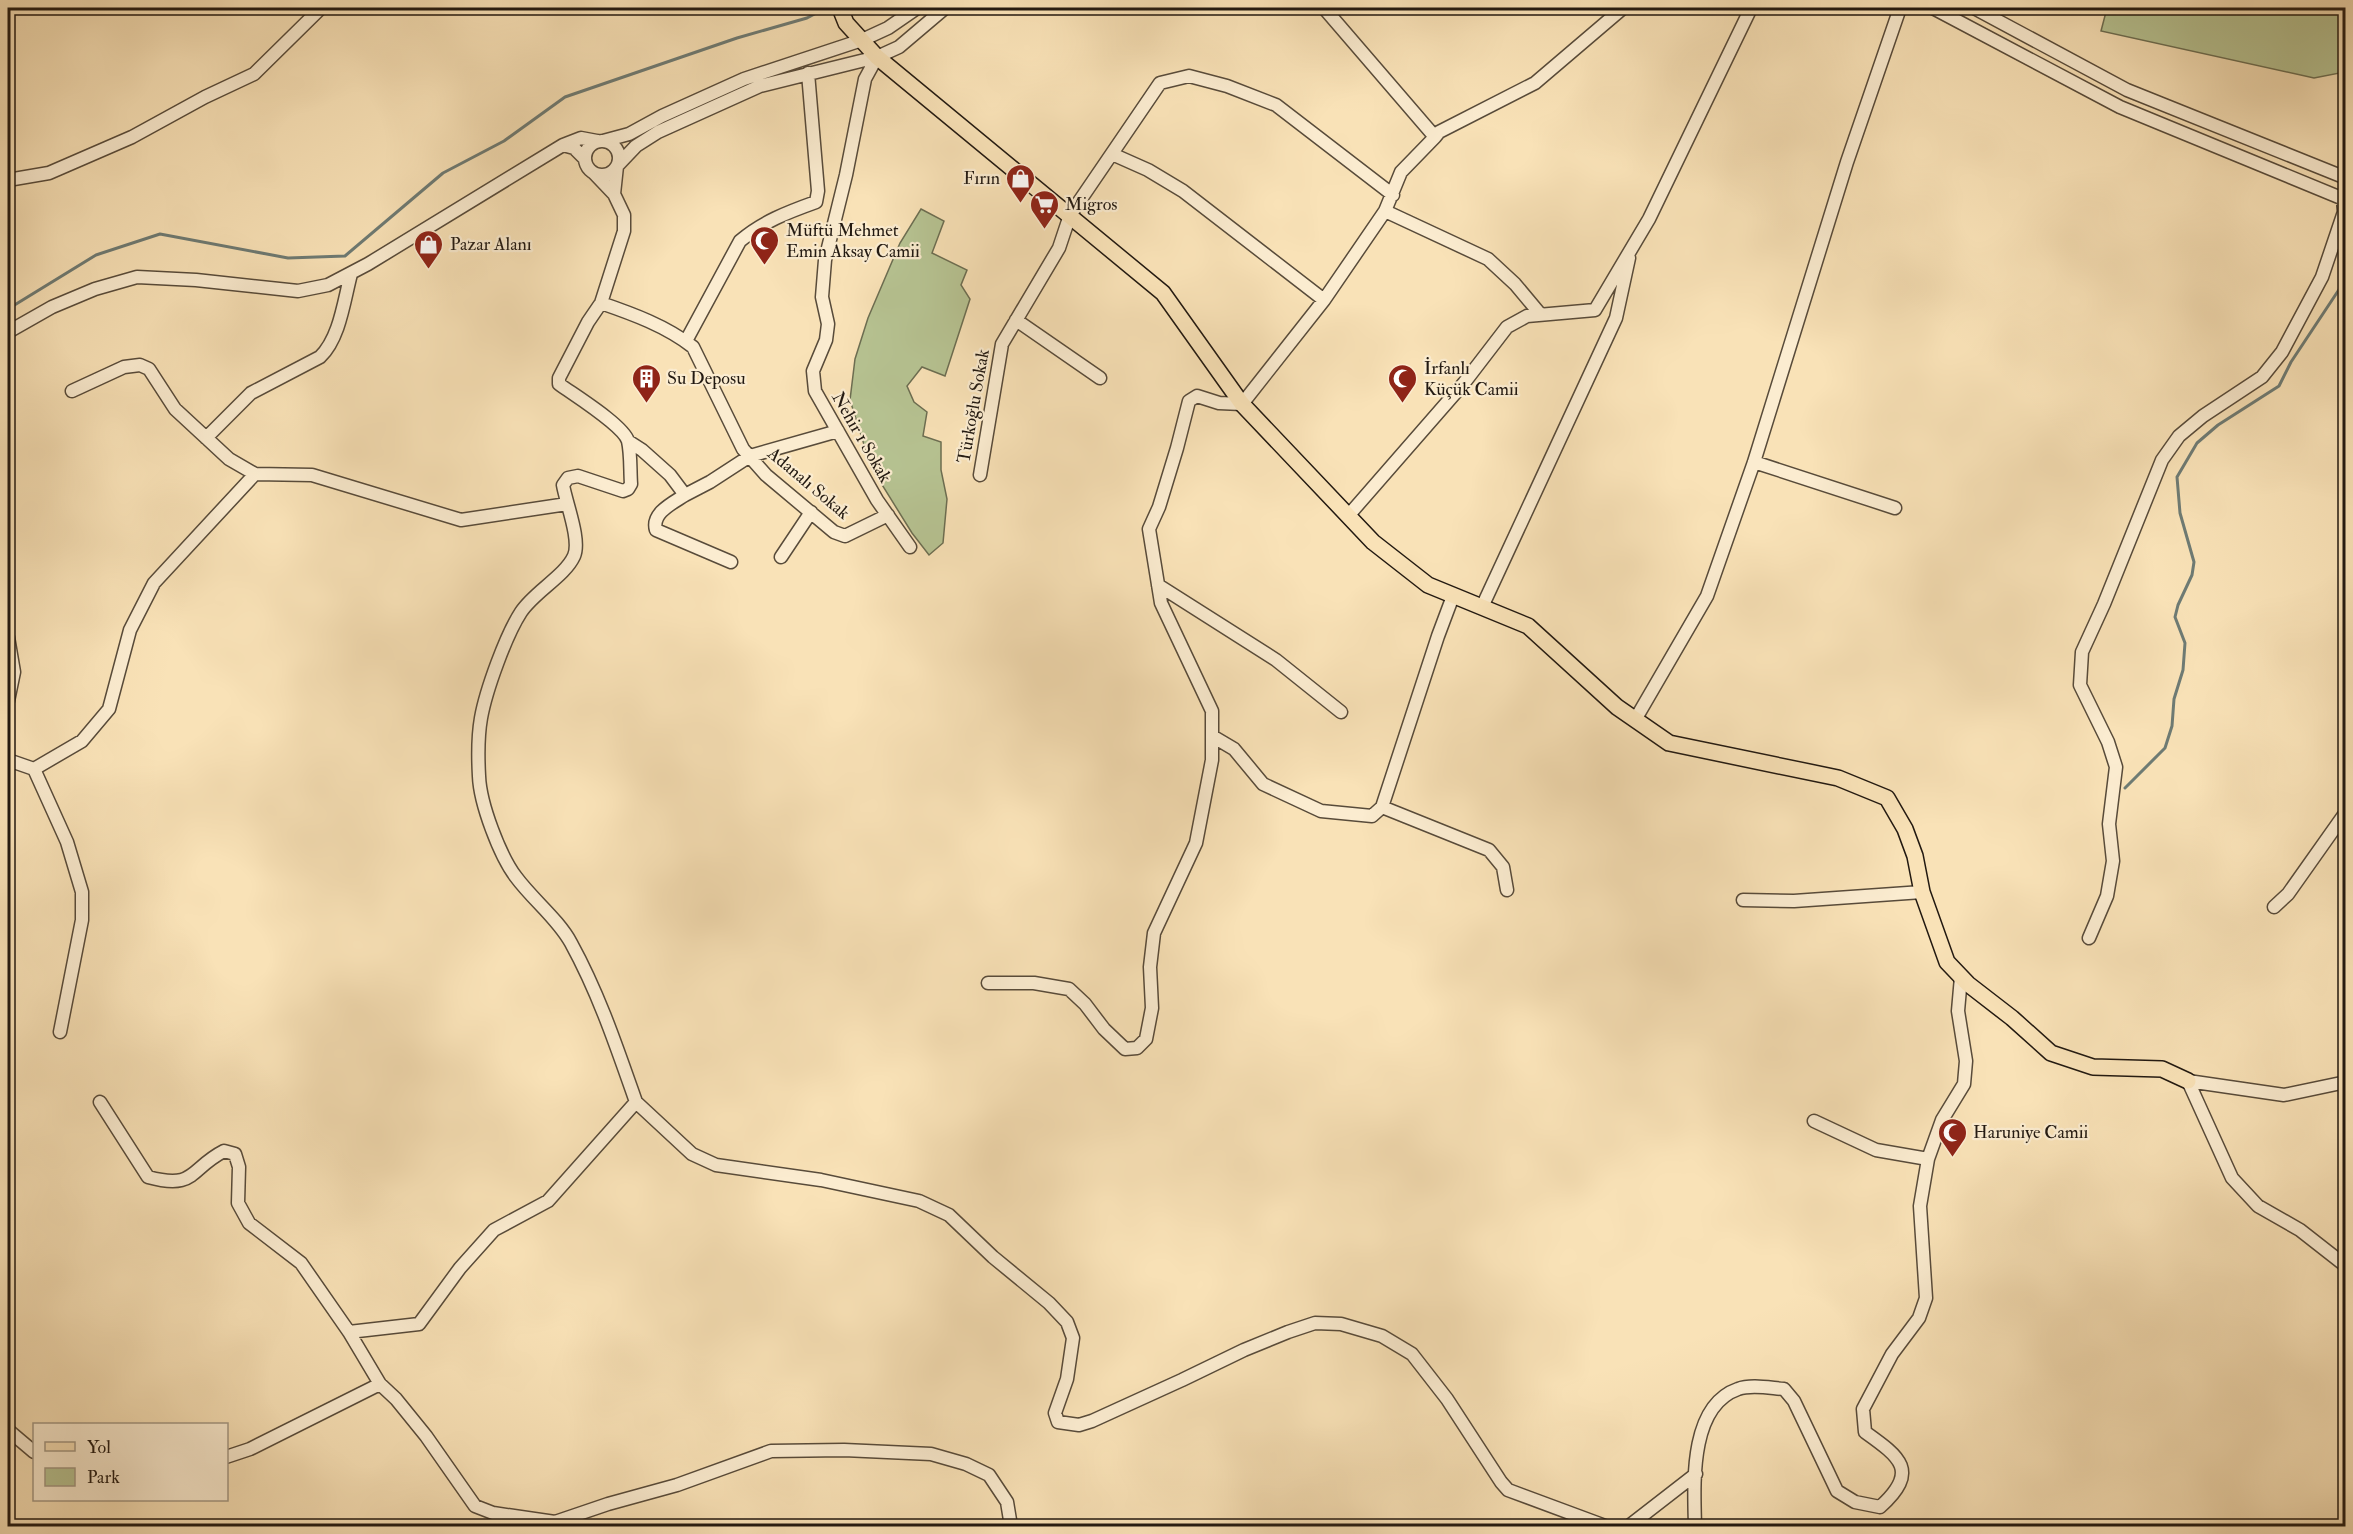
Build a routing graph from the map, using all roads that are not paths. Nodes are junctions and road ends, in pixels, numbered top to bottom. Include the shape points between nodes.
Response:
1 (321, 8) edge
2 (840, 8) edge
3 (916, 8) edge
4 (945, 8) edge
5 (1324, 8) edge
6 (1623, 8) edge
7 (1751, 8) edge
8 (1900, 8) edge
9 (1933, 8) edge
10 (1974, 8) edge
11 (862, 40) junction
12 (877, 57) junction
13 (808, 73) junction
14 (1435, 137) junction
15 (600, 141) junction
16 (563, 144) junction
17 (1112, 154) junction
18 (585, 159) junction
19 (617, 166) junction
20 (594, 173) junction
21 (2346, 178) edge
22 (8, 180) edge
23 (614, 194) junction
24 (1393, 195) junction
25 (2344, 199) edge
26 (1385, 211) junction
27 (1070, 215) junction
28 (1632, 248) junction
29 (351, 274) junction
30 (1324, 300) junction
31 (601, 303) junction
32 (1541, 315) junction
33 (1016, 320) junction
34 (8, 332) edge
35 (686, 341) junction
36 (1100, 378) dead end
37 (72, 391) dead end
38 (1242, 404) junction
39 (838, 431) junction
40 (206, 438) junction
41 (628, 441) junction
42 (750, 456) junction
43 (1754, 462) junction
44 (255, 474) junction
45 (980, 475) dead end
46 (684, 495) junction
47 (567, 504) junction
48 (1895, 508) dead end
49 (811, 512) junction
50 (888, 515) junction
51 (1348, 516) junction
52 (910, 547) dead end
53 (781, 557) dead end
54 (731, 562) dead end
55 (1158, 585) junction
56 (1454, 596) junction
57 (1482, 607) junction
58 (8, 638) edge
59 (8, 701) edge
60 (1341, 712) dead end
61 (1635, 720) junction
62 (1212, 736) junction
63 (8, 760) edge
64 (34, 769) junction
65 (1382, 807) junction
66 (2346, 812) edge
67 (1507, 890) dead end
68 (1922, 892) junction
69 (1743, 900) dead end
70 (2274, 907) dead end
71 (2089, 939) dead end
72 (1961, 977) junction
73 (988, 983) dead end
74 (60, 1032) dead end
75 (2188, 1081) junction
76 (2346, 1082) edge
77 (100, 1102) dead end
78 (636, 1102) junction
79 (1814, 1121) dead end
80 (1928, 1159) junction
81 (2346, 1266) edge
82 (349, 1332) junction
83 (380, 1384) junction
84 (8, 1430) edge
85 (33, 1451) edge
86 (228, 1456) edge
87 (1696, 1474) junction
88 (1011, 1527) edge
89 (1605, 1527) edge
90 (1629, 1527) edge
91 (1695, 1527) edge

1 - 22 street via 254,74 132,137 49,173
2 - 11 main road via 846,23
3 - 11 street
4 - 12 street via 899,47
5 - 14 street
6 - 14 street via 1535,82
7 - 28 street
8 - 43 street via 1847,162
9 - 25 street via 2120,107
10 - 21 street via 2127,90
11 - 12 main road
11 - 15 street via 744,79 629,134
12 - 13 street
12 - 27 main road
12 - 39 street, Nehir 1 Sokak via 865,79 825,260 822,297 828,324 813,371 815,391
13 - 19 street via 760,86 658,132 636,146
13 - 35 street via 816,202 785,213 740,241
14 - 24 street via 1401,172
15 - 16 street via 581,138
15 - 18 street via 588,148
15 - 19 street via 617,149
16 - 18 street
16 - 29 street
17 - 24 street, Türkoğlu Sokak via 1160,83 1189,76 1276,105
17 - 27 street, Türkoğlu Sokak
17 - 30 street via 1183,191
18 - 20 street
19 - 20 street via 604,174
19 - 23 street
20 - 23 street
23 - 31 street via 624,215 624,231
24 - 26 street
25 - 71 street via 2344,212 2322,277 2282,352 2262,377 2179,436 2162,460 2082,652 2080,685 2116,767 2109,824 2113,861 2107,896
26 - 30 street
26 - 32 street via 1488,259
27 - 33 street, Türkoğlu Sokak via 1059,248
27 - 38 main road via 1163,293
28 - 32 street via 1595,310
28 - 57 street via 1616,318
29 - 34 street via 328,285 298,291 137,277 52,307
29 - 40 street via 326,352 251,393
30 - 38 street
31 - 35 street, Adanalı Sokak via 632,313
31 - 41 street via 559,384 592,407
32 - 51 street via 1527,316 1507,327 1464,383
33 - 36 street
33 - 45 street, Türkoğlu Sokak via 1002,344
35 - 42 street, Adanalı Sokak via 693,347
37 - 40 street via 124,367 140,365 149,369 175,409
38 - 51 main road
38 - 55 street via 1219,403 1197,396 1189,401 1149,529
39 - 42 street
39 - 50 street, Nehir 1 Sokak
40 - 44 street via 229,459
41 - 46 street via 670,475
41 - 47 street via 628,489 623,491 578,476 568,478 563,485
42 - 46 street
42 - 49 street, Adanalı Sokak via 766,475
43 - 48 street
43 - 61 street via 1707,596
44 - 47 street via 312,475 461,520
44 - 64 street via 154,583 130,630 109,709 82,741
46 - 54 street via 656,518 656,530
47 - 78 street via 575,536 574,555 557,577 539,590 511,631 482,718 479,777 487,819 514,876 570,940 599,999
49 - 50 street, Adanalı Sokak via 834,532 845,536
49 - 53 street
50 - 52 street, Nehir 1 Sokak
51 - 56 main road via 1373,542 1428,585
55 - 60 street via 1276,660
55 - 62 street via 1161,603 1212,711
56 - 57 main road
56 - 65 street
57 - 61 main road via 1528,626
58 - 59 street via 14,672
61 - 68 main road via 1668,743 1838,778 1887,798 1905,829
62 - 65 street via 1234,749 1263,784 1321,811 1372,816
62 - 73 street via 1212,760 1196,843 1154,933 1150,967 1152,1008 1146,1039 1137,1048 1125,1049 1069,989 1034,983
63 - 64 street
64 - 74 street via 67,842 82,892 82,920
65 - 67 street via 1489,850 1503,867
66 - 70 street via 2288,894
68 - 69 street via 1794,901
68 - 72 main road via 1947,962
72 - 75 main road via 2051,1053 2093,1067 2162,1070
72 - 80 street via 1958,1011 1966,1061 1964,1084 1942,1120
75 - 76 street via 2284,1095
75 - 81 street via 2232,1178 2258,1206 2300,1230
77 - 82 street via 148,1177 169,1182 185,1179 217,1154 235,1154 239,1167 238,1203 249,1223 301,1263
78 - 82 street via 548,1201 494,1230 419,1324
78 - 89 street via 692,1154 716,1165 821,1180 919,1202 949,1215 1067,1322 1073,1338 1067,1379 1055,1413 1059,1422 1078,1425 1092,1421 1288,1332 1315,1323 1341,1324 1382,1336 1412,1354 1508,1490
79 - 80 street via 1876,1150
80 - 87 street via 1920,1206 1926,1298 1919,1318 1892,1354 1863,1409 1865,1432 1901,1463 1901,1477 1892,1496 1880,1507 1855,1502 1837,1491 1794,1401 1784,1389 1740,1388 1722,1396 1708,1414 1698,1442
82 - 83 street
83 - 86 street
83 - 88 street via 426,1436 475,1506 493,1513 555,1522 771,1451 844,1450 931,1454 966,1464 989,1475 1007,1502
84 - 85 street
87 - 90 street
87 - 91 street

